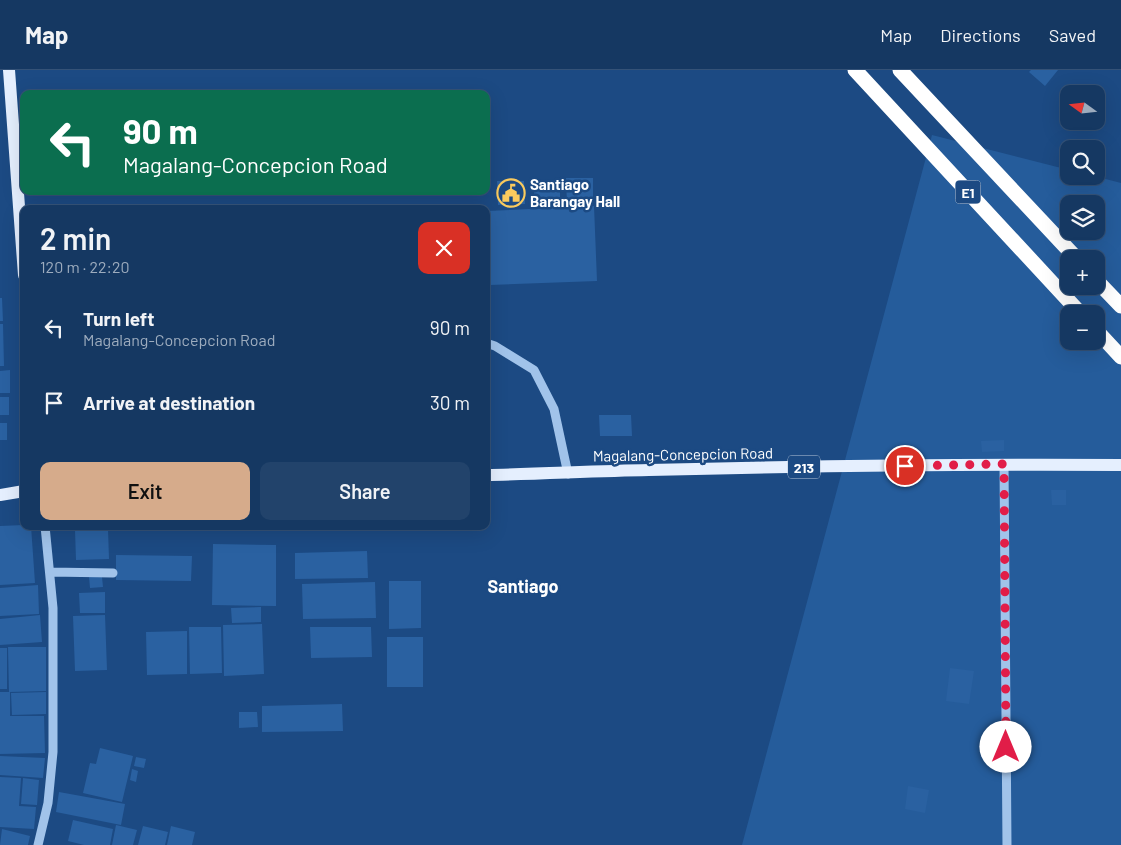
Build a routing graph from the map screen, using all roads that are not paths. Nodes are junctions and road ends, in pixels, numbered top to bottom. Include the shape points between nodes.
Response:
1 (9, 70) edge
2 (855, 70) edge
3 (900, 70) edge
4 (20, 209) edge
5 (1069, 250) edge
6 (1105, 289) edge
7 (1073, 305) edge
8 (1121, 306) edge
9 (1105, 340) edge
10 (490, 344) edge
11 (1121, 357) edge
12 (1004, 464) junction
13 (1121, 465) edge
14 (490, 474) edge
15 (568, 474) junction
16 (20, 491) edge
17 (0, 495) edge
18 (45, 530) edge
19 (50, 572) junction
20 (113, 573) dead end
21 (38, 845) edge
22 (1007, 845) edge

1 - 4 main road
2 - 7 highway, E1
3 - 5 highway, E1
6 - 8 highway
9 - 11 highway
10 - 15 street via 534,370 554,409
12 - 13 main road, Magalang-Concepcion Road / 213
12 - 15 main road, Magalang-Concepcion Road / 213
12 - 22 street
14 - 15 main road, Magalang-Concepcion Road / 213
16 - 17 main road
18 - 19 street
19 - 20 street
19 - 21 street via 53,752 48,803

